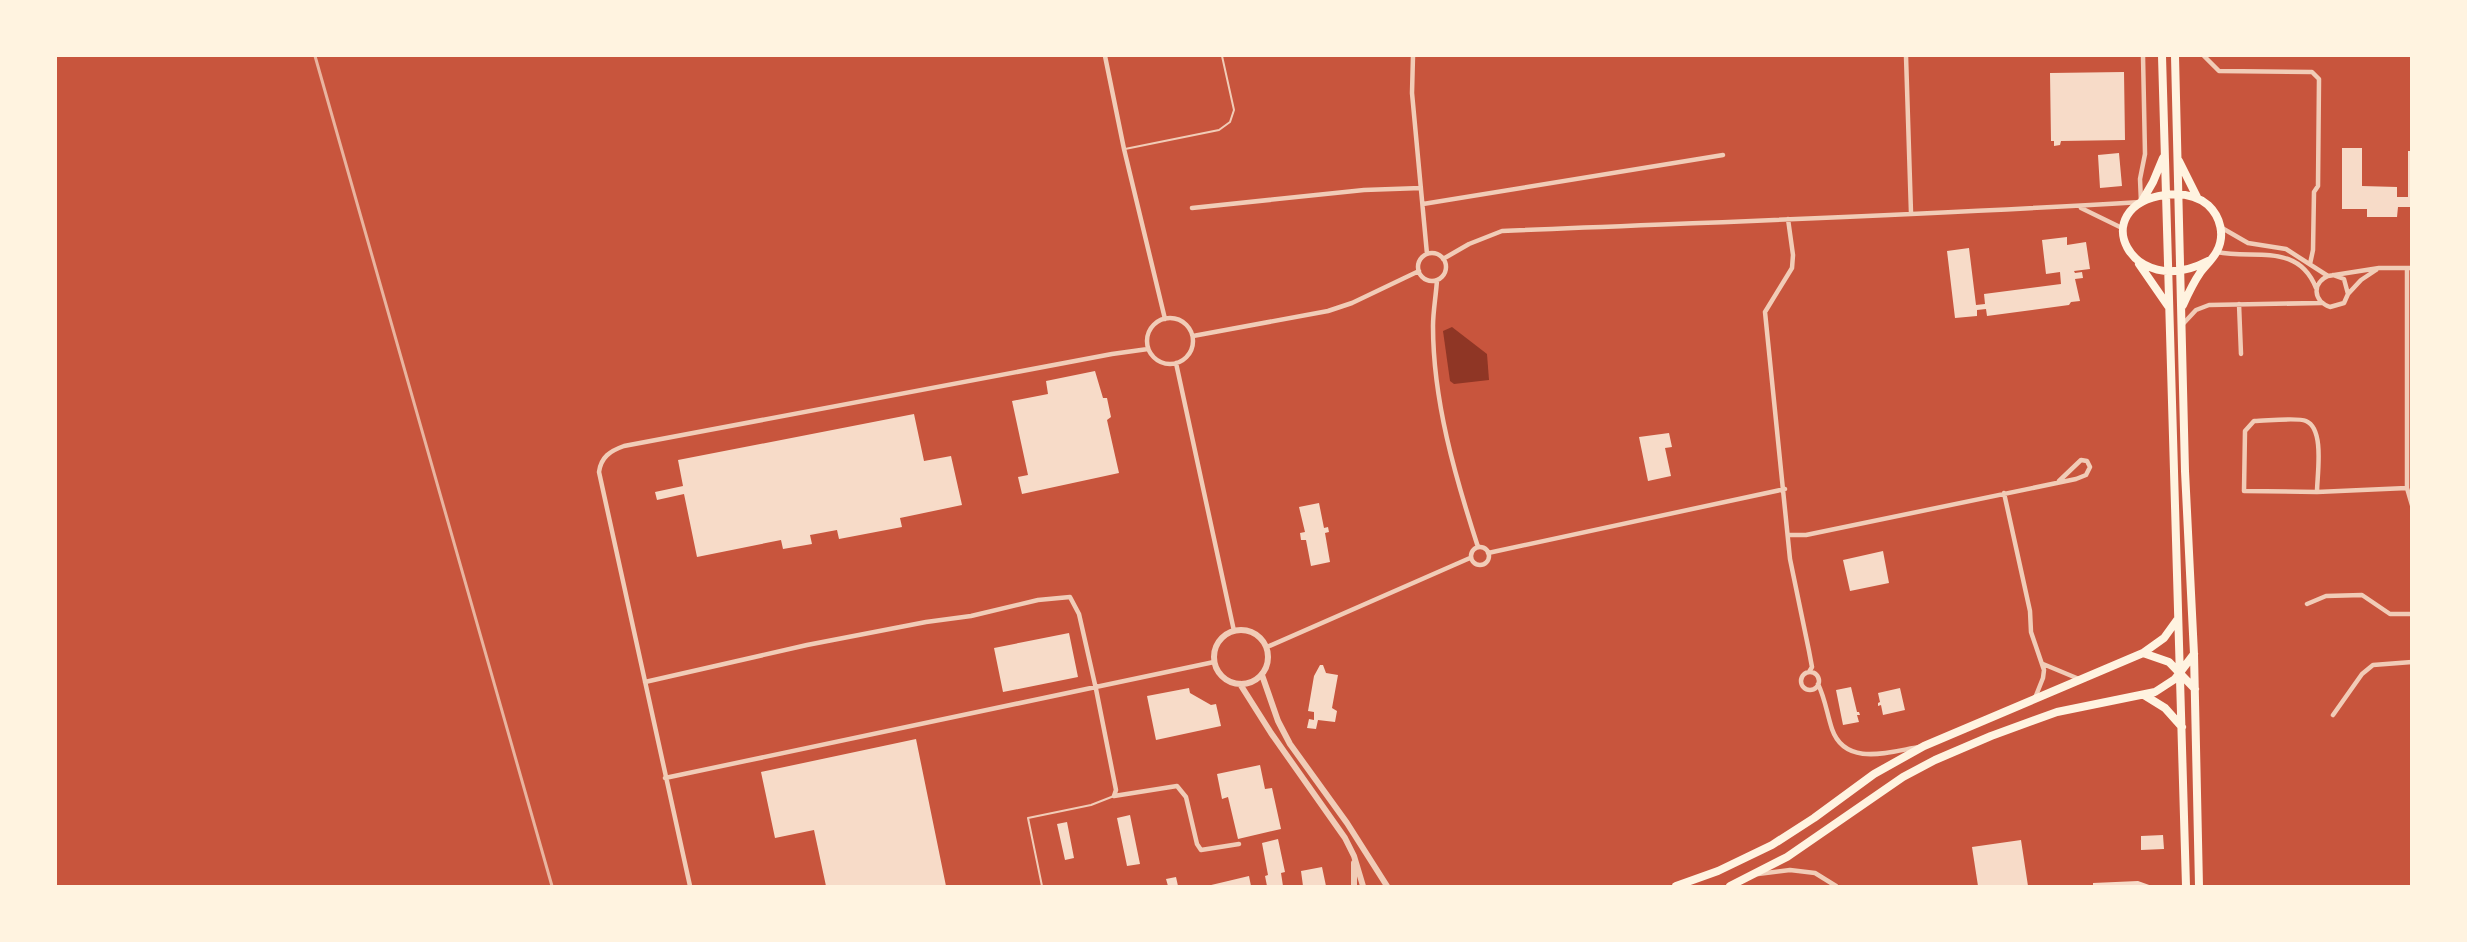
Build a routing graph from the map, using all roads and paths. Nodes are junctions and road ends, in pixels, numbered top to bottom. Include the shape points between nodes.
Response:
1 (1105, 56) edge
2 (1222, 56) edge
3 (1413, 56) edge
4 (1906, 56) edge
5 (2143, 56) edge
6 (2162, 56) edge
7 (2175, 56) edge
8 (2205, 56) edge
9 (1124, 149) junction
10 (2164, 153) junction
11 (1723, 155) dead end
12 (2178, 159) junction
13 (1421, 188) junction
14 (2179, 194) junction
15 (2166, 195) junction
16 (2197, 197) junction
17 (2141, 202) junction
18 (1423, 204) junction
19 (2079, 207) junction
20 (1192, 208) dead end
21 (1911, 213) junction
22 (1788, 219) junction
23 (2122, 228) junction
24 (2222, 228) junction
25 (2217, 252) junction
26 (1427, 254) junction
27 (1443, 259) junction
28 (2136, 261) junction
29 (2208, 261) junction
30 (2310, 264) junction
31 (2379, 268) junction
32 (2409, 268) edge
33 (2167, 271) junction
34 (2180, 271) junction
35 (1419, 272) junction
36 (2331, 275) junction
37 (1437, 280) junction
38 (2316, 288) junction
39 (2348, 294) junction
40 (2321, 303) junction
41 (2239, 304) junction
42 (2168, 307) junction
43 (2181, 309) junction
44 (1165, 319) junction
45 (2182, 325) junction
46 (2409, 331) edge
47 (1193, 336) junction
48 (1148, 349) junction
49 (2241, 354) dead end
50 (1176, 363) junction
51 (2409, 437) edge
52 (2059, 481) junction
53 (2407, 488) junction
54 (1785, 489) junction
55 (2317, 492) junction
56 (2004, 493) junction
57 (2412, 505) edge
58 (1790, 535) junction
59 (1478, 547) junction
60 (1488, 552) junction
61 (1470, 558) junction
62 (2307, 604) dead end
63 (2412, 614) edge
64 (2178, 620) junction
65 (1234, 631) junction
66 (1267, 647) junction
67 (2143, 653) junction
68 (2194, 654) junction
69 (1214, 662) junction
70 (2412, 662) edge
71 (2043, 664) junction
72 (1809, 672) junction
73 (2180, 672) junction
74 (1262, 675) junction
75 (2079, 679) junction
76 (645, 682) junction
77 (1240, 684) junction
78 (1818, 684) junction
79 (1096, 689) junction
80 (2195, 689) junction
81 (2144, 695) junction
82 (2035, 698) junction
83 (2333, 715) dead end
84 (2182, 727) junction
85 (1924, 746) junction
86 (665, 778) junction
87 (1114, 796) junction
88 (1239, 844) dead end
89 (1354, 856) junction
90 (1756, 874) junction
91 (690, 886) edge
92 (1042, 886) edge
93 (1354, 886) edge
94 (1363, 886) edge
95 (1388, 886) edge
96 (1676, 886) edge
97 (1730, 886) edge
98 (1836, 886) edge
99 (2186, 886) edge
100 (2199, 886) edge

1 - 9 street
2 - 9 lane via 1234,110 1230,122 1219,130
3 - 13 street via 1412,93
4 - 21 street
5 - 17 street via 2145,154
6 - 10 main road
7 - 12 main road
8 - 30 street via 2219,71 2317,74 2318,183 2314,192
9 - 44 street
10 - 15 main road
10 - 17 main road
11 - 18 street
12 - 14 main road
12 - 16 main road
13 - 18 street
13 - 20 street
14 - 15 main road
14 - 16 main road
14 - 34 main road
15 - 17 main road
15 - 33 main road
16 - 24 main road via 2210,207
17 - 19 street
17 - 23 main road via 2128,212
18 - 26 street
19 - 21 street
19 - 23 street
21 - 22 street
22 - 27 street via 1502,231
22 - 54 street via 1791,268 1766,312
23 - 28 main road via 2125,246
24 - 25 main road
24 - 30 street via 2248,243 2286,249
25 - 29 main road
25 - 38 street via 2291,259 2308,272
26 - 27 street
26 - 35 street via 1419,263
27 - 37 street via 1445,271
28 - 33 main road
28 - 42 main road
29 - 34 main road
29 - 43 main road
30 - 36 street
31 - 32 street
31 - 36 street
31 - 39 street
32 - 46 street
33 - 34 main road
33 - 42 main road
34 - 43 main road
35 - 37 street via 1424,279
35 - 47 street via 1328,311
36 - 38 street via 2320,280
36 - 39 street via 2344,279
37 - 59 street via 1433,324 1438,389 1452,465
38 - 40 street
39 - 40 street via 2344,303 2335,307
40 - 41 street
41 - 45 street via 2209,305 2196,310
41 - 49 street
42 - 64 main road
43 - 45 main road
44 - 47 street via 1180,320
44 - 48 street via 1149,331
45 - 68 main road
46 - 51 street
47 - 50 street via 1191,351
48 - 50 street via 1157,360
48 - 76 street via 611,451 600,464 599,472
50 - 65 street
51 - 53 street
52 - 52 street via 2086,475 2090,467 2087,461 2076,463
52 - 56 street
53 - 55 street
53 - 57 street
54 - 58 street
54 - 60 street
55 - 55 street via 2244,491 2245,431 2254,421 2305,420 2315,428
56 - 58 street via 1806,536
56 - 71 street via 2030,611 2031,632
58 - 72 street via 1790,560 1812,667
59 - 60 street
59 - 61 street
60 - 61 street via 1484,565 1473,563
61 - 66 street
62 - 63 street via 2326,596 2362,595 2390,614
64 - 67 main road via 2164,638
64 - 73 main road
65 - 66 street via 1247,630 1259,636
65 - 69 street via 1222,638
66 - 74 street via 1268,662
67 - 73 main road via 2169,662
67 - 75 main road
68 - 73 main road
68 - 80 main road
69 - 77 street via 1228,681
69 - 79 street
70 - 83 street via 2373,665
71 - 75 street
71 - 82 street via 2043,678
72 - 78 street via 1817,676
72 - 78 street via 1802,676 1802,685 1808,690
73 - 80 main road
73 - 81 main road via 2165,688
73 - 84 main road
74 - 77 street
74 - 95 street via 1290,744
75 - 82 main road
76 - 79 street via 804,646 1047,598 1070,597 1079,614
76 - 86 street
77 - 89 street
78 - 85 street via 1833,731 1847,750 1877,754
79 - 86 street
79 - 87 street
80 - 100 main road
81 - 84 main road via 2165,708
81 - 90 main road via 2057,712 1935,760
82 - 85 main road
84 - 99 main road
85 - 96 main road via 1874,774 1772,845
86 - 91 street
87 - 88 street via 1177,786 1186,797 1201,850
87 - 92 lane via 1091,805 1028,818
89 - 93 street
89 - 94 street
90 - 97 main road
90 - 98 street via 1791,870 1815,873

